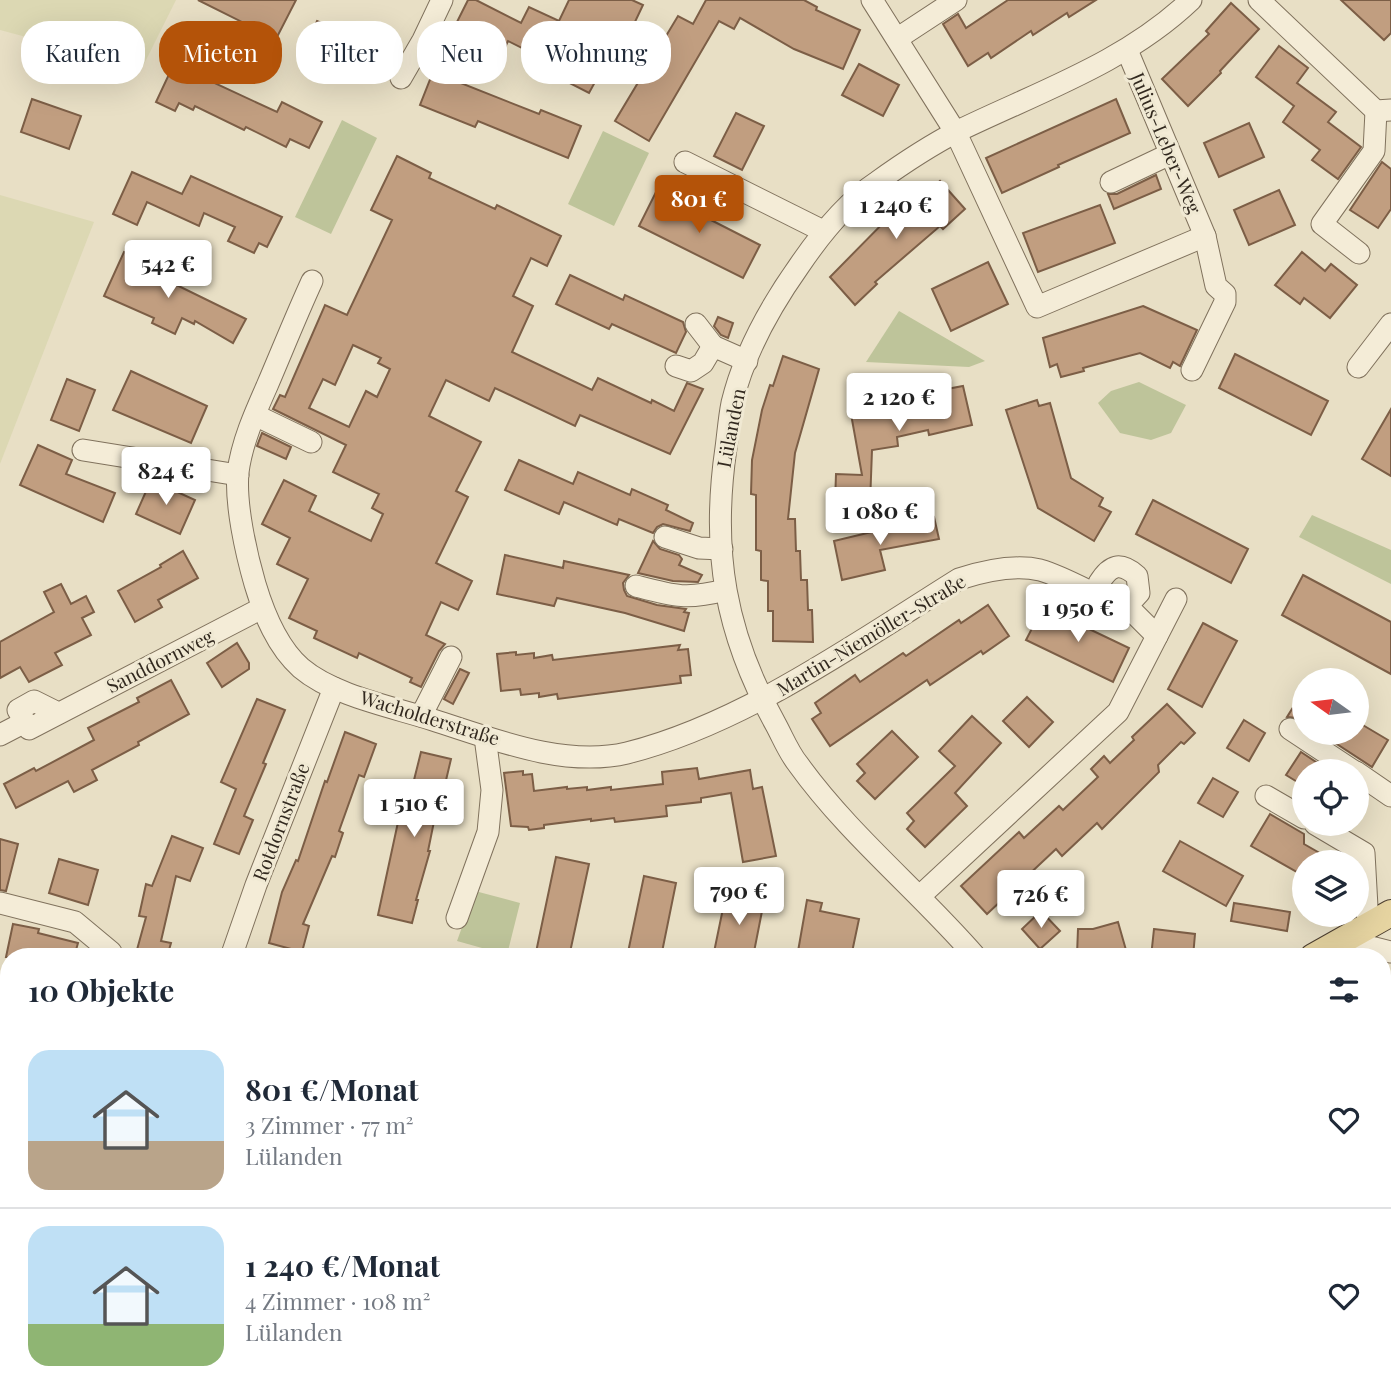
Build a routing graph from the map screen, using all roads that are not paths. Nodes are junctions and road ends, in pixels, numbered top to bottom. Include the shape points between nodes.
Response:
1 (442, 0) edge
2 (873, 0) edge
3 (956, 0) edge
4 (1191, 0) edge
5 (1259, 0) edge
6 (898, 38) junction
7 (1127, 50) junction
8 (403, 75) edge
9 (1384, 110) edge
10 (956, 133) junction
11 (1170, 154) junction
12 (685, 162) dead end
13 (1111, 181) dead end
14 (823, 231) junction
15 (1205, 236) junction
16 (1359, 253) dead end
17 (312, 281) dead end
18 (696, 324) dead end
19 (1391, 324) edge
20 (713, 346) junction
21 (747, 361) junction
22 (676, 366) dead end
23 (1358, 367) dead end
24 (1192, 370) dead end
25 (255, 415) junction
26 (311, 442) dead end
27 (83, 450) dead end
28 (238, 475) junction
29 (665, 537) dead end
30 (722, 549) junction
31 (636, 586) dead end
32 (724, 590) junction
33 (1101, 597) junction
34 (1176, 599) dead end
35 (1127, 606) junction
36 (262, 608) junction
37 (1157, 636) junction
38 (451, 657) dead end
39 (334, 688) junction
40 (761, 699) junction
41 (421, 716) junction
42 (1290, 729) dead end
43 (0, 735) edge
44 (485, 737) junction
45 (1336, 759) edge
46 (1369, 781) edge
47 (1266, 796) dead end
48 (1391, 796) edge
49 (1292, 811) edge
50 (1335, 836) edge
51 (920, 896) junction
52 (0, 903) edge
53 (457, 918) dead end
54 (1379, 919) edge
55 (1343, 940) junction
56 (107, 948) edge
57 (234, 948) edge
58 (968, 948) edge
59 (1329, 948) edge
60 (1375, 948) edge

1 - 8 street
2 - 6 street
3 - 6 street
4 - 7 street, Lülanden
5 - 9 street
6 - 10 street
7 - 10 street, Lülanden
7 - 11 street, Julius-Leber-Weg
9 - 16 street via 1374,151 1322,224
10 - 14 street, Lülanden via 874,183
10 - 15 street via 1037,307
11 - 13 street
11 - 15 street, Julius-Leber-Weg
12 - 14 street
14 - 21 street, Lülanden via 780,292
15 - 24 street, Julius-Leber-Weg via 1216,286 1225,294 1225,302
17 - 25 street, Wacholderstraße
18 - 20 street
19 - 23 street
20 - 21 street
20 - 22 street via 703,363 691,371
21 - 30 street, Lülanden via 732,403 723,466
25 - 26 street
25 - 28 street, Wacholderstraße
27 - 28 street
28 - 36 street, Wacholderstraße via 241,521
29 - 30 street via 699,548
30 - 32 street, Lülanden
31 - 32 street via 691,597
32 - 40 street, Lülanden
33 - 35 street, Martin-Niemöller-Straße via 1112,606
33 - 35 street via 1099,583 1106,571 1128,568 1137,576 1139,593
33 - 40 street, Martin-Niemöller-Straße via 1039,570 1003,569 971,575
34 - 37 street
35 - 37 street, Martin-Niemöller-Straße
36 - 39 street, Wacholderstraße via 279,642 302,668
36 - 43 street, Sanddornweg via 58,713 34,701 18,710 26,722
37 - 51 street via 1118,712
38 - 41 street
39 - 41 street, Wacholderstraße
39 - 57 street, Rotdornstraße
40 - 44 street, Wacholderstraße via 702,728 595,758 563,756
40 - 51 street, Lülanden via 797,763 844,819
41 - 44 street, Wacholderstraße
42 - 45 street
44 - 53 street via 492,790 488,832
46 - 48 street
47 - 49 street
50 - 54 street via 1364,853
51 - 58 street, Lülanden
52 - 56 street via 75,922
54 - 55 main road
55 - 59 main road
55 - 60 street

